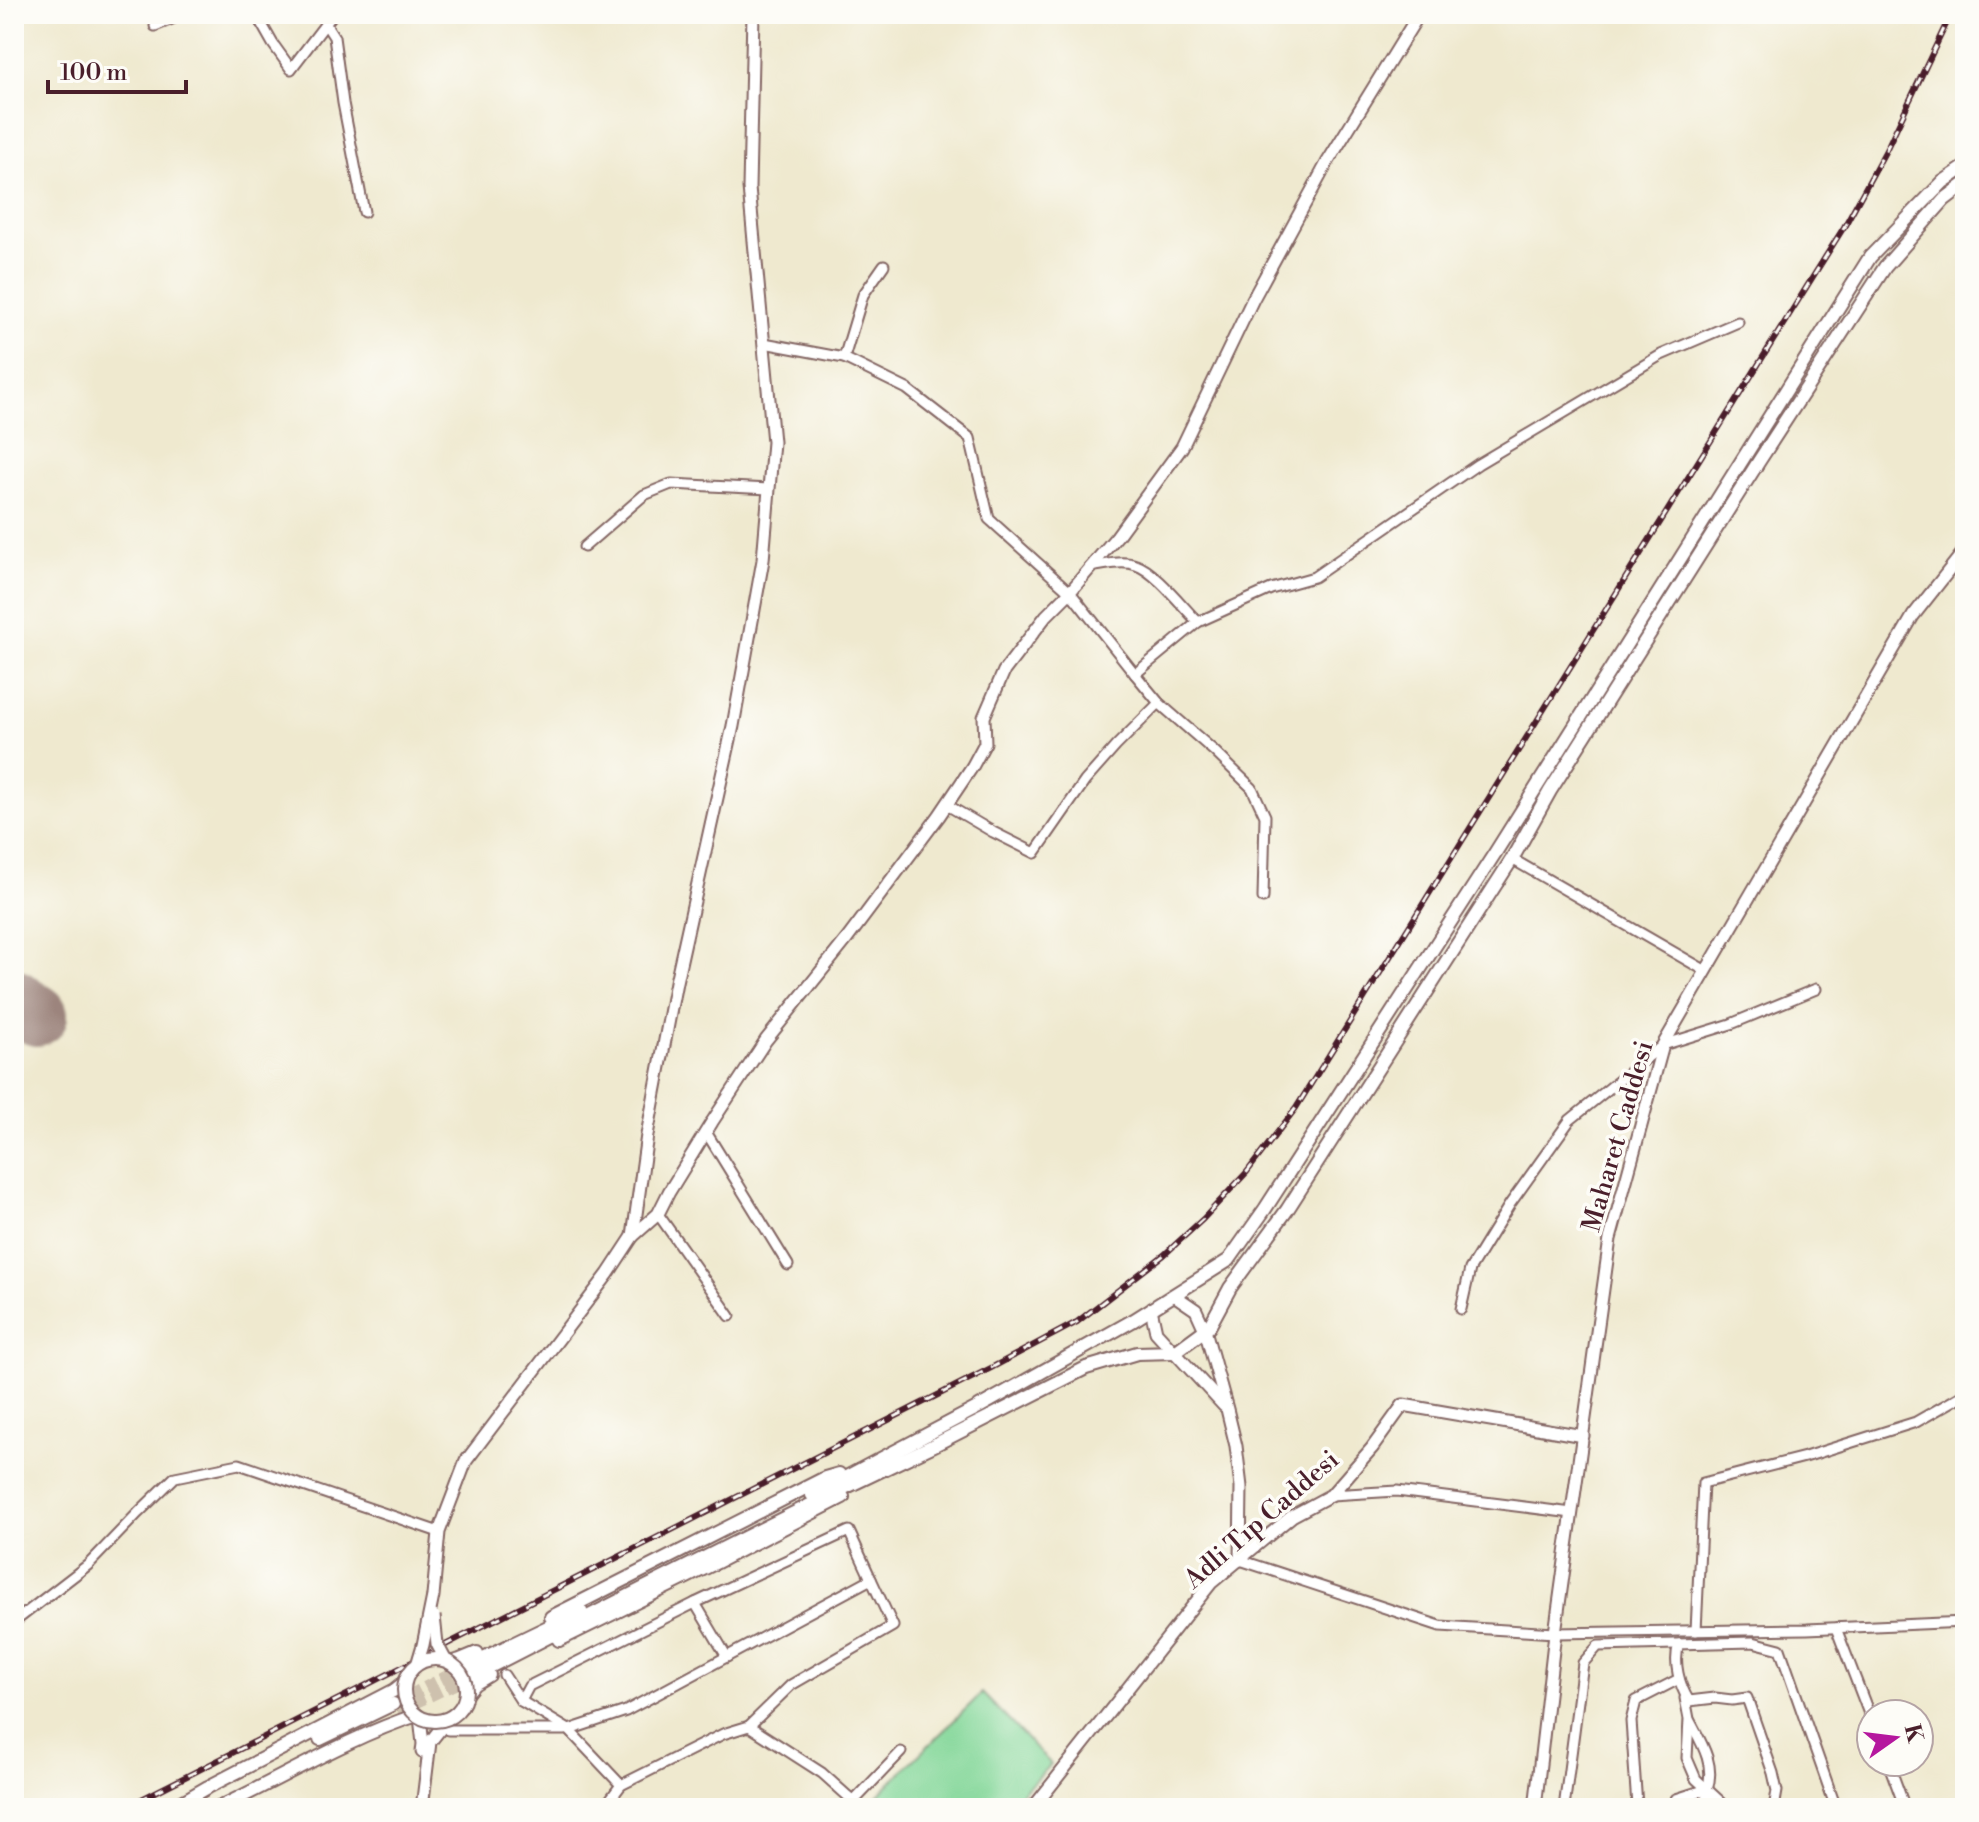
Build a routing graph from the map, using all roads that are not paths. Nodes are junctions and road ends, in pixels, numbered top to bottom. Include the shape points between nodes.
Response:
1 (184, 14) edge
2 (256, 14) edge
3 (333, 14) edge
4 (753, 14) edge
5 (1419, 14) edge
6 (325, 23) junction
7 (155, 26) dead end
8 (1965, 167) edge
9 (1965, 184) edge
10 (364, 212) dead end
11 (884, 265) dead end
12 (1738, 322) dead end
13 (764, 343) junction
14 (844, 358) junction
15 (769, 489) junction
16 (584, 547) dead end
17 (1963, 552) edge
18 (1090, 567) junction
19 (1070, 592) junction
20 (1198, 622) junction
21 (1135, 674) junction
22 (1159, 703) junction
23 (947, 805) junction
24 (1512, 859) junction
25 (1263, 898) dead end
26 (1706, 971) junction
27 (1816, 989) dead end
28 (1663, 1045) junction
29 (706, 1132) junction
30 (658, 1214) junction
31 (633, 1236) junction
32 (788, 1265) dead end
33 (1174, 1295) junction
34 (1151, 1309) junction
35 (1461, 1309) dead end
36 (730, 1316) dead end
37 (1205, 1330) junction
38 (1175, 1352) junction
39 (1965, 1394) edge
40 (1227, 1409) junction
41 (1583, 1436) junction
42 (868, 1471) junction
43 (1331, 1495) junction
44 (1572, 1513) junction
45 (439, 1532) junction
46 (1240, 1560) junction
47 (871, 1579) junction
48 (433, 1596) junction
49 (695, 1603) junction
50 (14, 1622) edge
51 (1965, 1622) edge
52 (1836, 1628) junction
53 (1696, 1631) junction
54 (1555, 1633) junction
55 (1679, 1644) junction
56 (727, 1657) junction
57 (448, 1662) junction
58 (417, 1665) junction
59 (471, 1670) tunnel mouth
60 (498, 1674) junction
61 (1679, 1679) junction
62 (405, 1682) junction
63 (466, 1694) junction
64 (1685, 1694) junction
65 (1863, 1698) edge
66 (521, 1701) junction
67 (418, 1716) junction
68 (1689, 1719) junction
69 (448, 1724) junction
70 (749, 1726) junction
71 (569, 1730) junction
72 (901, 1752) dead end
73 (1894, 1778) edge
74 (621, 1785) junction
75 (1707, 1789) junction
76 (420, 1799) edge
77 (858, 1804) edge
78 (172, 1808) edge
79 (180, 1808) edge
80 (206, 1808) edge
81 (218, 1808) edge
82 (414, 1808) edge
83 (533, 1808) edge
84 (1033, 1808) edge
85 (1535, 1808) edge
86 (1564, 1808) edge
87 (1636, 1808) edge
88 (1679, 1808) edge
89 (1706, 1808) edge
90 (1724, 1808) edge
91 (1774, 1808) edge
92 (1836, 1808) edge
93 (1905, 1808) edge

1 - 7 street
2 - 6 street via 291,69
3 - 6 street
4 - 13 street via 749,188
5 - 18 street via 1327,163 1253,299 1182,447
6 - 10 street via 334,37
8 - 33 main road via 1943,182 1870,257 1265,1209 1229,1260
9 - 24 main road via 1944,200 1885,267 1550,791
11 - 14 street via 863,295
12 - 20 street via 1661,355 1478,464 1314,577 1271,589
13 - 14 street
13 - 15 street via 773,442
14 - 19 street via 907,389 970,438 989,519
15 - 16 street via 671,484 644,495
15 - 31 street via 763,560 733,726 676,982
17 - 26 street, Maharet Caddesi via 1913,616
18 - 19 street
18 - 20 street via 1135,564 1155,576
19 - 21 street
19 - 23 street via 1004,671 984,717 985,743
20 - 21 street
21 - 22 street
22 - 23 street via 1085,781 1035,853
22 - 25 street via 1252,788 1265,816
23 - 29 street via 766,1040
24 - 26 street
24 - 37 main road
26 - 28 street, Maharet Caddesi
27 - 28 street
28 - 35 street via 1570,1120 1470,1269
28 - 41 street, Maharet Caddesi via 1610,1239
29 - 30 street
29 - 32 street
30 - 31 street
30 - 36 street
31 - 45 street via 466,1461
33 - 34 main road
33 - 37 street via 1196,1310
34 - 38 street via 1156,1332
34 - 42 main road
37 - 38 main road
37 - 40 street
38 - 40 street
38 - 42 main road via 1137,1353 1086,1368
39 - 53 street via 1916,1422 1703,1483
40 - 46 street via 1241,1487
41 - 43 street, Adli Tıp Caddesi via 1403,1405
41 - 44 street, Maharet Caddesi
42 - 57 main road via 825,1478 488,1648
42 - 59 main road
42 - 60 main road via 838,1500
43 - 44 street via 1397,1491
43 - 46 street, Adli Tıp Caddesi via 1292,1516
44 - 54 street, Maharet Caddesi
45 - 48 street
45 - 50 street via 239,1464 175,1477 88,1565
46 - 54 street via 1440,1626
46 - 84 street, Adli Tıp Caddesi via 1211,1583
47 - 49 street via 849,1531
47 - 56 street
47 - 70 street via 893,1626 791,1685
48 - 57 street, bridge via 437,1644
48 - 58 street, bridge
49 - 56 street
49 - 66 street via 529,1686
51 - 52 street
52 - 53 street
52 - 65 street
53 - 54 street
54 - 85 street, Maharet Caddesi
55 - 61 street
55 - 86 street via 1598,1646 1583,1663
55 - 92 street via 1753,1642 1780,1649
56 - 71 street via 626,1711
57 - 58 main road, bridge via 436,1659
57 - 63 main road, bridge via 462,1674
58 - 62 main road, bridge
60 - 63 main road via 474,1684
60 - 66 street
61 - 64 street
61 - 87 street via 1636,1701 1631,1721
62 - 67 main road, bridge via 406,1702
62 - 78 main road
63 - 69 main road, bridge
64 - 68 street
64 - 91 street via 1689,1701 1747,1698 1773,1773
66 - 71 street
67 - 69 main road, bridge
67 - 76 street via 423,1744
67 - 81 main road via 347,1743
68 - 75 street via 1710,1765
68 - 75 street via 1687,1758
69 - 71 street
69 - 76 street via 430,1742
70 - 74 street
70 - 77 street via 822,1773
71 - 74 street
72 - 77 street
73 - 93 street
74 - 83 street via 606,1805
75 - 88 street via 1676,1799
75 - 89 street
75 - 90 street
76 - 82 street
79 - 80 main road via 395,1708

